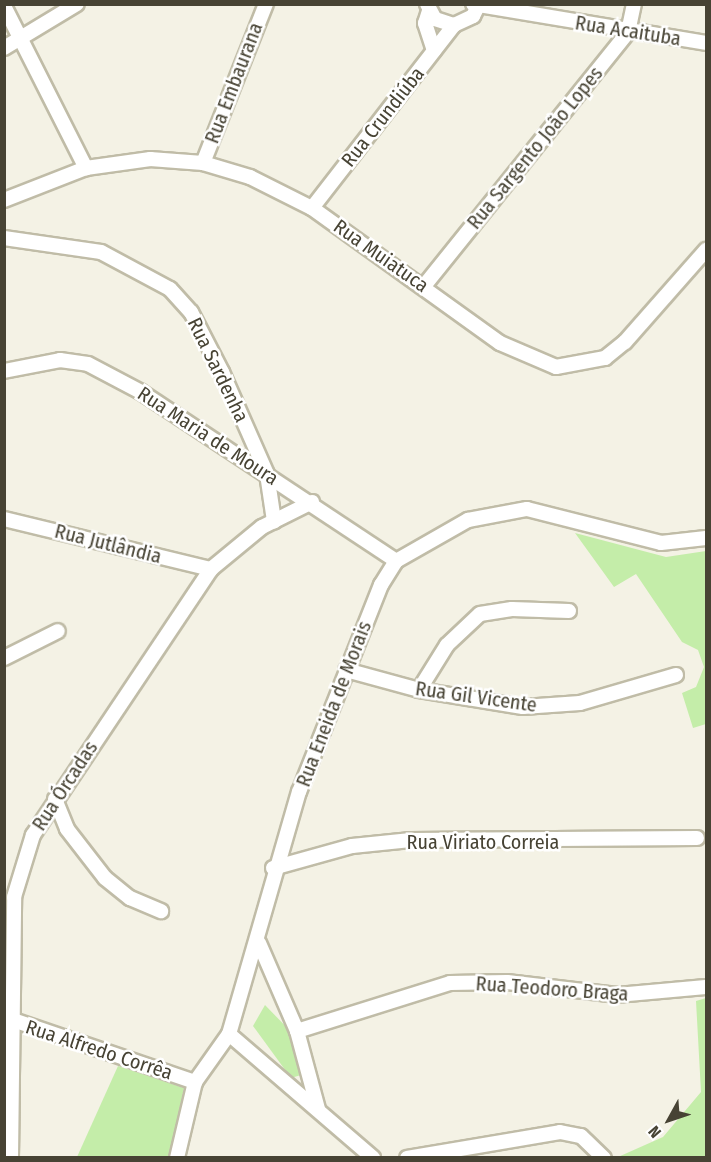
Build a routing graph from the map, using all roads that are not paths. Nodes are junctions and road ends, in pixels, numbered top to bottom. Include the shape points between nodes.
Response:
1 (77, 4) edge
2 (266, 4) edge
3 (634, 4) edge
4 (477, 5) edge
5 (4, 6) edge
6 (428, 8) edge
7 (454, 25) junction
8 (628, 32) junction
9 (21, 36) junction
10 (706, 43) edge
11 (4, 48) edge
12 (434, 51) junction
13 (203, 163) junction
14 (86, 168) junction
15 (4, 200) edge
16 (312, 208) junction
17 (4, 238) edge
18 (706, 250) edge
19 (424, 286) junction
20 (4, 371) edge
21 (267, 474) junction
22 (312, 502) junction
23 (4, 519) edge
24 (274, 521) junction
25 (706, 538) edge
26 (396, 561) junction
27 (211, 569) junction
28 (569, 611) dead end
29 (58, 631) dead end
30 (4, 658) edge
31 (346, 670) junction
32 (676, 675) dead end
33 (420, 690) junction
34 (55, 799) junction
35 (697, 838) dead end
36 (273, 868) junction
37 (161, 911) dead end
38 (259, 943) junction
39 (706, 987) edge
40 (10, 1020) edge
41 (297, 1030) junction
42 (229, 1034) junction
43 (195, 1082) junction
44 (318, 1109) junction
45 (11, 1158) edge
46 (177, 1158) edge
47 (374, 1158) edge
48 (406, 1158) edge
49 (604, 1158) edge

1 - 9 street
2 - 13 street, Rua Embaurana
3 - 8 street, Rua Sargento João Lopes
4 - 7 street, Rua Crundiúba via 473,16
4 - 8 street, Rua Acaituba
5 - 9 street
6 - 7 street
6 - 12 street via 424,23
7 - 12 street, Rua Crundiúba
8 - 10 street, Rua Acaituba
8 - 19 street, Rua Sargento João Lopes
9 - 11 street
9 - 14 street
12 - 16 street, Rua Crundiúba
13 - 14 street, Rua Muiatuca via 150,159
13 - 16 street, Rua Muiatuca via 250,177
14 - 15 street, Rua Muiatuca
16 - 19 street, Rua Muiatuca
17 - 21 street, Rua Sardenha via 101,252 170,290 207,340
18 - 19 street, Rua Muiatuca via 625,342 605,358 582,365 556,367 528,359
20 - 21 street, Rua Maria de Moura via 60,360 88,364
21 - 22 street, Rua Maria de Moura
21 - 24 street, Rua Sardenha
22 - 24 street, Rua Órcadas
22 - 26 street, Rua Maria de Moura
23 - 27 street, Rua Jutlândia
24 - 27 street, Rua Órcadas
25 - 26 street via 662,543 527,508 468,520
26 - 31 street, Rua Eneida de Morais
27 - 34 street, Rua Órcadas
28 - 33 street via 512,609 480,614 447,645
29 - 30 street
31 - 33 street, Rua Gil Vicente
31 - 36 street, Rua Eneida de Morais
32 - 33 street, Rua Gil Vicente via 548,707
34 - 37 street via 67,829 105,878 130,898
34 - 40 street, Rua Órcadas via 22,860 14,897
35 - 36 street, Rua Viriato Correia via 542,843 411,840 352,846
36 - 38 street, Rua Eneida de Morais
38 - 41 street
38 - 42 street, Rua Eneida de Morais
39 - 41 street, Rua Teodoro Braga via 618,995 507,982 450,983
40 - 43 street, Rua Alfredo Corrêa
40 - 45 street, Rua Órcadas
41 - 44 street
42 - 43 street, Rua Eneida de Morais
42 - 44 street
43 - 46 street, Rua Eneida de Morais
44 - 47 street
48 - 49 street via 560,1132 581,1136

